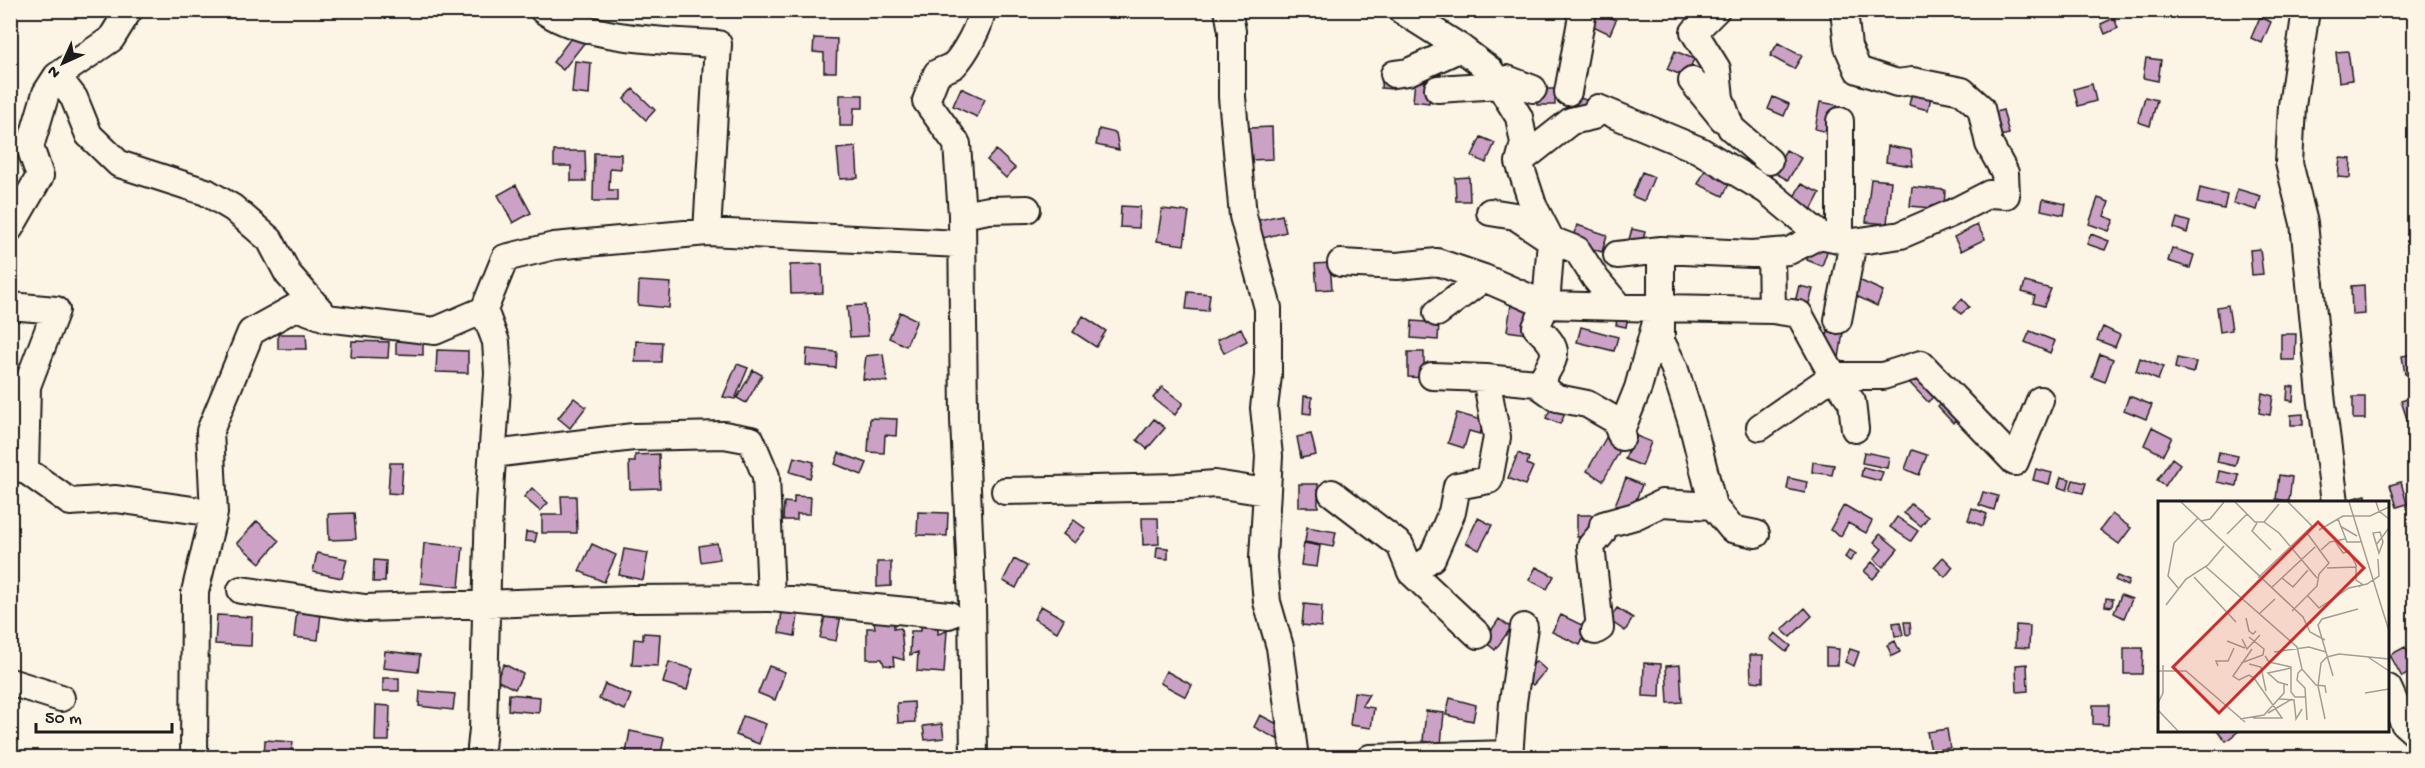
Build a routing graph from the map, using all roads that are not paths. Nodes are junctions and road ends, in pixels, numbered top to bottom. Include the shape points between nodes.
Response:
1 (129, 10) edge
2 (543, 10) edge
3 (981, 10) edge
4 (1228, 10) edge
5 (1401, 10) edge
6 (1578, 10) edge
7 (1716, 10) edge
8 (1844, 10) edge
9 (2306, 10) edge
10 (1461, 48) junction
11 (1394, 74) dead end
12 (57, 76) junction
13 (1692, 81) dead end
14 (1499, 85) junction
15 (1438, 89) dead end
16 (1533, 89) dead end
17 (1568, 92) dead end
18 (1840, 121) dead end
19 (1731, 128) junction
20 (1769, 161) dead end
21 (1519, 162) junction
22 (1027, 209) dead end
23 (1490, 212) dead end
24 (962, 215) junction
25 (10, 228) edge
26 (707, 232) junction
27 (1838, 239) junction
28 (1551, 240) junction
29 (961, 244) junction
30 (1661, 250) junction
31 (1771, 253) junction
32 (1617, 255) dead end
33 (1341, 263) dead end
34 (1484, 279) junction
35 (1546, 305) junction
36 (10, 306) edge
37 (1619, 307) junction
38 (1660, 308) junction
39 (484, 310) junction
40 (1772, 310) junction
41 (1437, 313) dead end
42 (326, 318) junction
43 (1838, 320) dead end
44 (1432, 376) dead end
45 (1833, 376) junction
46 (1486, 378) junction
47 (1539, 385) junction
48 (2040, 400) dead end
49 (1760, 427) dead end
50 (1856, 429) dead end
51 (493, 454) junction
52 (18, 464) edge
53 (1005, 491) dead end
54 (1266, 492) junction
55 (1332, 492) dead end
56 (2335, 501) edge
57 (1713, 506) junction
58 (214, 513) junction
59 (1756, 534) dead end
60 (1411, 572) junction
61 (242, 590) dead end
62 (771, 598) junction
63 (485, 604) junction
64 (949, 615) dead end
65 (1524, 627) dead end
66 (1595, 631) dead end
67 (1478, 635) dead end
68 (10, 682) edge
69 (2389, 690) edge
70 (61, 698) dead end
71 (2415, 732) edge
72 (1509, 756) edge
73 (194, 758) edge
74 (480, 758) edge
75 (974, 758) edge
76 (1295, 758) edge
77 (1370, 758) edge

1 - 12 street via 111,39
2 - 26 street via 560,22 639,39 718,44
3 - 24 street via 975,33 953,66 937,73 926,101 957,144
4 - 54 street via 1243,216 1268,308
5 - 10 street
6 - 17 street via 1582,16
7 - 19 street via 1694,33 1717,69 1720,98
8 - 27 street via 1848,47 1858,70 1897,83 1912,81 1962,91 1981,108 1989,144 2005,173 2006,195 1989,194 1900,235
9 - 56 street via 2292,106 2289,163 2304,223
10 - 11 street via 1408,72
10 - 14 street via 1490,70
12 - 25 street via 46,93 30,147 40,176
12 - 42 street via 74,98 89,135 119,164 206,192 232,208 270,240 288,274
13 - 19 street
14 - 15 street
14 - 16 street via 1507,79
14 - 21 street via 1519,117 1524,143
18 - 27 street
19 - 20 street
21 - 27 street via 1571,121 1593,116 1598,108 1699,150
21 - 28 street
22 - 24 street
23 - 28 street via 1515,216
24 - 29 street
26 - 29 street
26 - 39 street via 554,246 505,258
27 - 31 street
27 - 43 street
28 - 35 street
28 - 37 street via 1577,250
29 - 75 street
30 - 31 street
30 - 32 street
30 - 38 street
31 - 40 street
33 - 34 street via 1397,266 1437,262
34 - 35 street
34 - 41 street
35 - 37 street
35 - 47 street via 1536,327 1552,342 1555,359
36 - 52 street via 56,310 27,386
37 - 38 street
38 - 40 street
38 - 47 street via 1621,435 1615,420 1587,404 1557,398
38 - 57 street via 1661,341 1692,423
39 - 42 street via 435,332
39 - 51 street via 496,342 498,373
40 - 45 street via 1799,314
42 - 58 street via 296,307 251,332 210,431
44 - 46 street
45 - 48 street via 1883,376 1921,364 2015,462
45 - 49 street
45 - 50 street via 1852,402
46 - 47 street
46 - 60 street via 1497,437 1488,480 1457,486 1452,512 1432,558
51 - 62 street via 633,436 724,435 751,440 766,476
51 - 63 street
52 - 58 street via 70,502 116,499
53 - 54 street via 1215,484
54 - 76 street via 1263,558
55 - 60 street via 1400,545
57 - 59 street via 1732,528
57 - 66 street via 1662,502 1635,516 1603,525 1602,533 1591,546 1600,628
58 - 73 street via 195,592
60 - 67 street
61 - 63 street via 365,608
62 - 63 street
62 - 64 street
63 - 74 street
65 - 72 street
68 - 70 street
69 - 71 street via 2404,723
72 - 77 street

